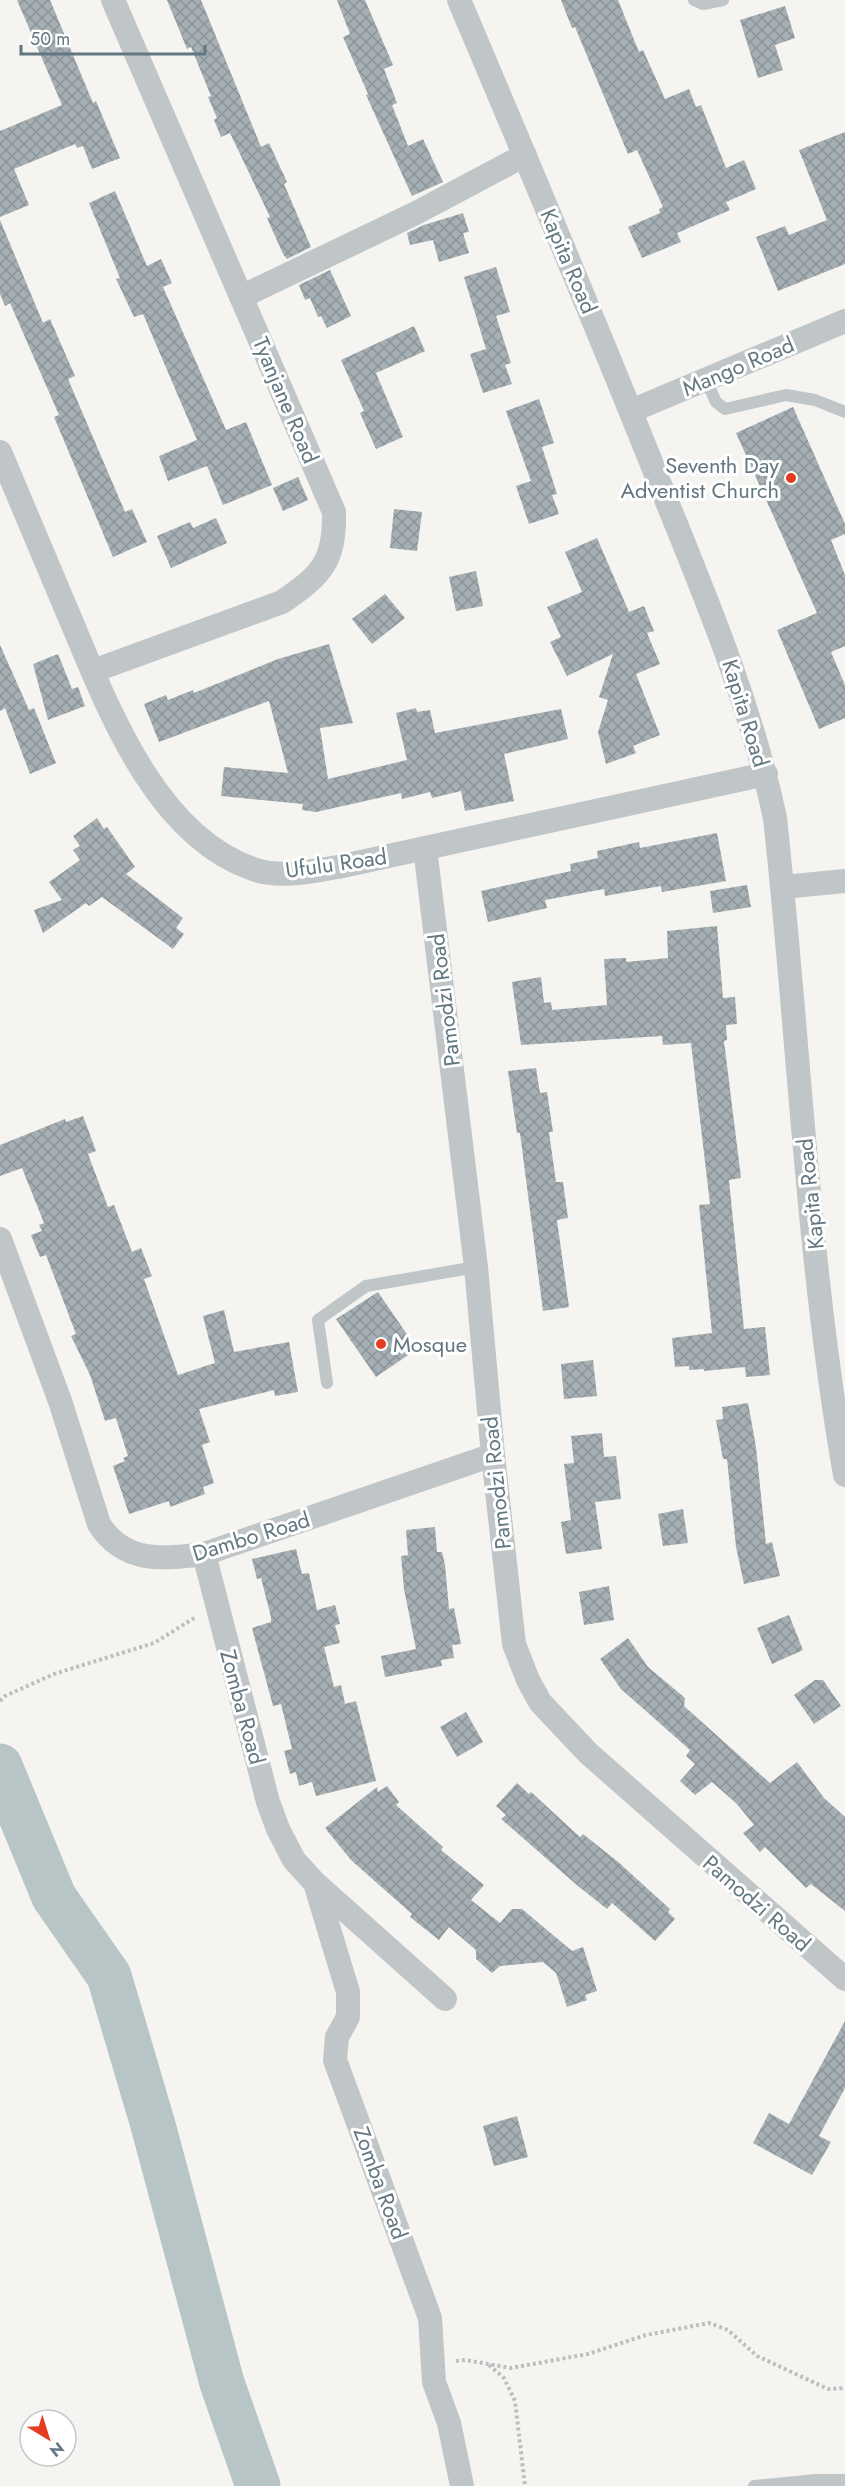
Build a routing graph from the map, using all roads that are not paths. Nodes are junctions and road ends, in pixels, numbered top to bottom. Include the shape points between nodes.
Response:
1 (112, 0) edge
2 (459, 0) edge
3 (694, 0) edge
4 (723, 0) edge
5 (525, 155) junction
6 (242, 297) junction
7 (845, 321) edge
8 (705, 380) junction
9 (631, 411) junction
10 (845, 412) edge
11 (0, 452) edge
12 (93, 671) junction
13 (766, 774) junction
14 (425, 848) junction
15 (845, 881) edge
16 (783, 887) junction
17 (0, 1239) edge
18 (476, 1267) junction
19 (327, 1383) dead end
20 (492, 1455) junction
21 (845, 1474) edge
22 (204, 1554) junction
23 (315, 1883) junction
24 (845, 1979) edge
25 (445, 1999) dead end
26 (845, 2480) edge
27 (462, 2486) edge
28 (754, 2486) edge

1 - 6 street, Tyanjane Road
2 - 5 street, Kapita Road
3 - 4 lane via 703,4
5 - 6 street
5 - 9 street, Kapita Road
6 - 12 street, Tyanjane Road via 334,512 335,542 323,568 304,588 282,602
7 - 8 street, Mango Road
8 - 9 street, Mango Road
8 - 10 lane via 716,402 725,409 786,395 815,400
9 - 13 street, Kapita Road via 724,644
11 - 12 street, Ufulu Road
12 - 14 street, Ufulu Road via 148,779 193,831 221,854 255,870 294,873
13 - 14 street, Ufulu Road
13 - 16 street, Kapita Road
14 - 18 street, Pamodzi Road
15 - 16 street
16 - 21 street, Kapita Road via 804,1147
17 - 22 street, Dambo Road via 60,1401 99,1524 108,1539 146,1557
18 - 19 lane via 366,1286 318,1320
18 - 20 street, Pamodzi Road
20 - 22 street, Dambo Road
20 - 24 street, Pamodzi Road via 514,1644 540,1702 588,1753
22 - 23 street, Zomba Road via 268,1802 294,1860
23 - 25 street, Zomba Road
23 - 27 street, Zomba Road via 348,1992 348,2018 337,2037 335,2060 430,2318 434,2382 449,2423
26 - 28 lane

